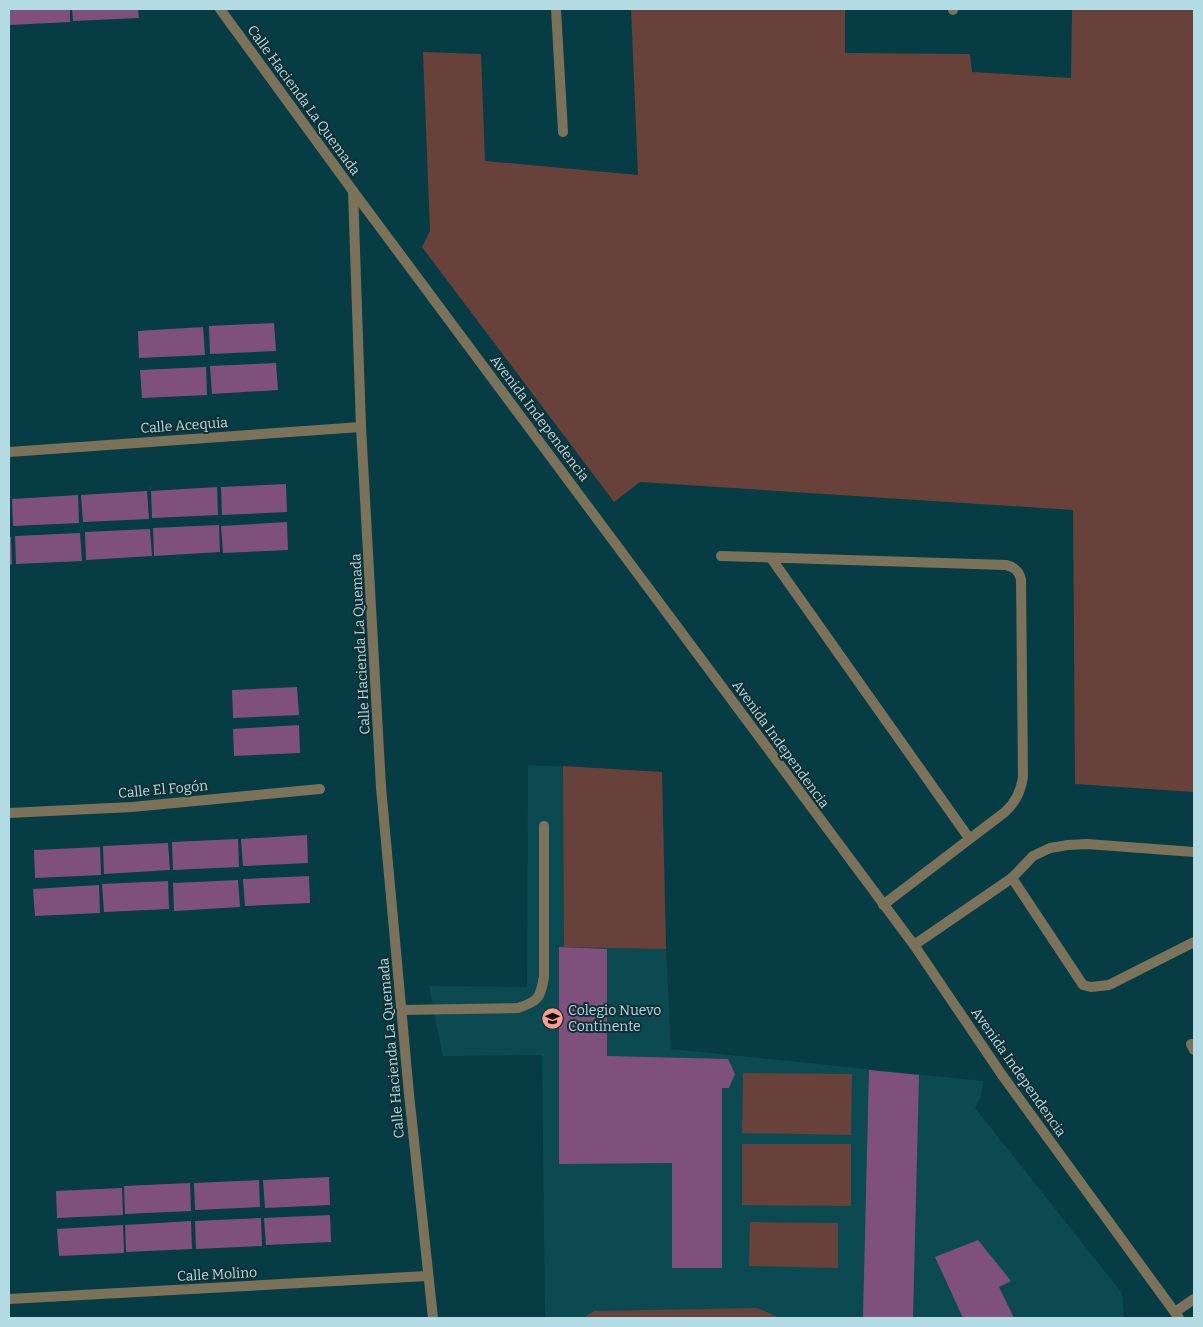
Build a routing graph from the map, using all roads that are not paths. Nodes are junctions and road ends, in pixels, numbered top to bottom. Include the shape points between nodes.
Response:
1 (220, 9) edge
2 (556, 9) edge
3 (563, 132) dead end
4 (353, 192) junction
5 (361, 427) junction
6 (9, 452) edge
7 (722, 556) dead end
8 (771, 558) junction
9 (320, 789) dead end
10 (9, 813) edge
11 (544, 826) dead end
12 (969, 838) junction
13 (1194, 852) edge
14 (1012, 878) junction
15 (883, 905) junction
16 (1194, 942) edge
17 (914, 945) junction
18 (401, 1010) junction
19 (427, 1276) junction
20 (1194, 1299) edge
21 (9, 1300) edge
22 (1177, 1315) edge
23 (433, 1318) edge

1 - 4 street, Calle Hacienda La Quemada
2 - 3 street
4 - 5 street, Calle Hacienda La Quemada
4 - 15 street, Avenida Independencia
5 - 6 street, Calle Acequia
5 - 18 street, Calle Hacienda La Quemada via 382,787
7 - 8 street
8 - 12 street
8 - 12 street via 1006,565 1017,570 1021,579 1022,787 1012,806
9 - 10 street, Calle El Fogón
11 - 18 street via 544,978 540,997 518,1008
12 - 15 street
13 - 14 street via 1068,845 1050,848 1033,856
14 - 16 street via 1084,985 1109,985
14 - 17 street
15 - 17 street, Avenida Independencia
17 - 22 street, Avenida Independencia via 1002,1075
18 - 19 street, Calle Hacienda La Quemada
19 - 21 street, Calle Molino
19 - 23 street, Calle Hacienda La Quemada
20 - 22 street

